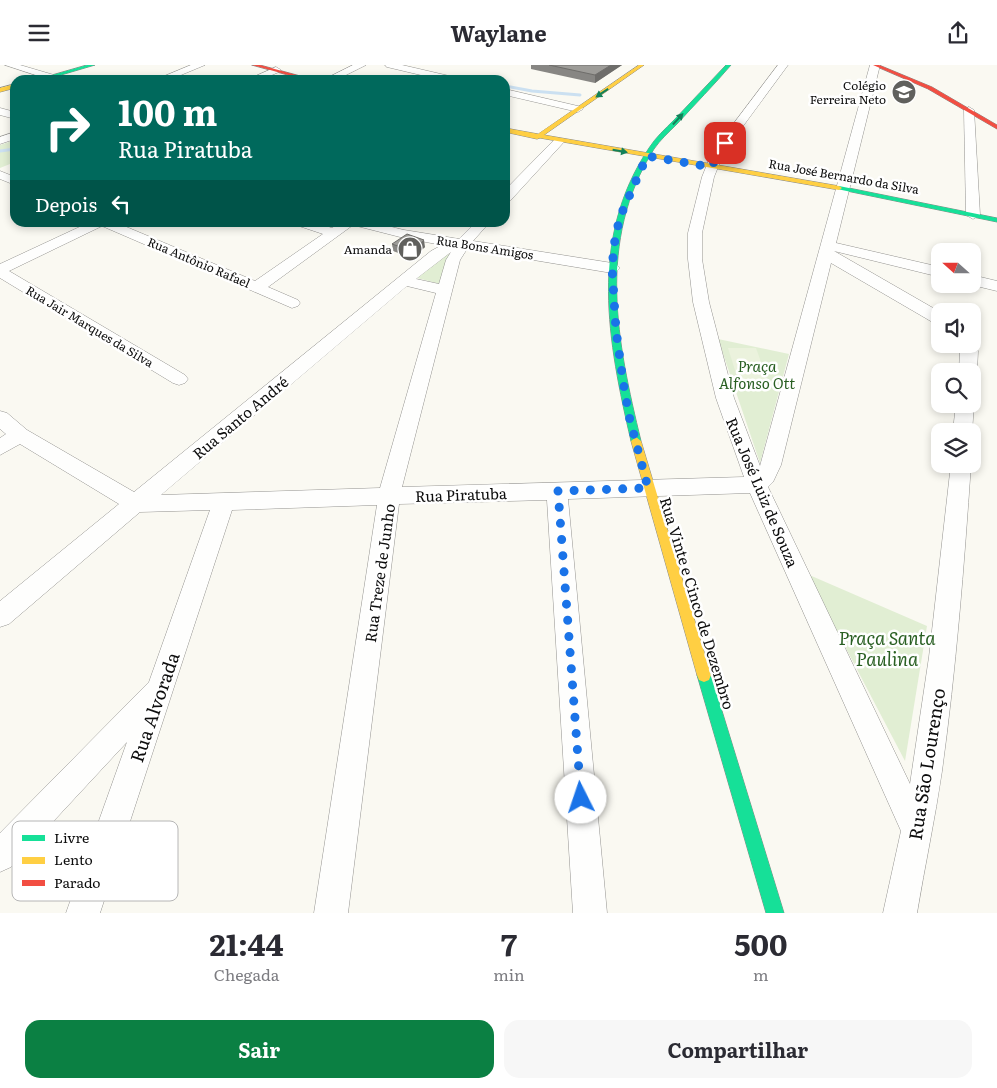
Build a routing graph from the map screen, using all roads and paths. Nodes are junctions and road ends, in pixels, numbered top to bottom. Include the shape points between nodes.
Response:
1 (10, 65) edge
2 (94, 65) edge
3 (200, 65) edge
4 (254, 65) edge
5 (361, 65) edge
6 (390, 65) edge
7 (642, 65) edge
8 (729, 65) edge
9 (783, 65) edge
10 (875, 65) edge
11 (276, 71) junction
12 (36, 75) edge
13 (60, 75) edge
14 (173, 75) edge
15 (265, 75) edge
16 (292, 75) edge
17 (339, 75) edge
18 (433, 75) edge
19 (510, 93) edge
20 (578, 109) junction
21 (969, 110) junction
22 (997, 127) edge
23 (510, 131) edge
24 (537, 137) junction
25 (559, 141) junction
26 (647, 156) junction
27 (711, 167) junction
28 (842, 189) junction
29 (510, 193) edge
30 (973, 215) junction
31 (997, 220) edge
32 (90, 227) edge
33 (115, 227) edge
34 (316, 227) edge
35 (342, 227) edge
36 (375, 227) edge
37 (478, 227) edge
38 (333, 233) junction
39 (463, 243) junction
40 (826, 249) junction
41 (612, 267) junction
42 (931, 270) edge
43 (0, 271) edge
44 (404, 281) junction
45 (981, 282) edge
46 (997, 286) edge
47 (257, 287) junction
48 (445, 289) junction
49 (292, 303) dead end
50 (931, 313) edge
51 (179, 379) dead end
52 (6, 424) edge
53 (0, 448) edge
54 (959, 473) edge
55 (757, 485) junction
56 (648, 488) junction
57 (558, 491) junction
58 (390, 496) junction
59 (224, 501) junction
60 (136, 504) junction
61 (0, 616) edge
62 (161, 687) junction
63 (33, 821) edge
64 (115, 821) edge
65 (916, 831) junction
66 (12, 843) edge
67 (0, 856) edge
68 (87, 901) edge
69 (83, 913) edge
70 (331, 913) edge
71 (590, 913) edge
72 (775, 913) edge
73 (900, 913) edge

1 - 12 street
2 - 13 main road
3 - 14 street
4 - 11 main road
5 - 17 street
6 - 18 street
7 -> 20 main road
26 -> 8 main road, Rua Vinte e Cinco de Dezembro
9 - 27 street, Rua José Luiz de Souza
10 - 21 main road via 916,81
10 - 28 street
11 - 15 street
11 - 16 main road
19 - 20 street
20 - 24 main road
21 - 22 main road
21 - 30 street
23 - 24 main road, Rua José Bernardo da Silva
24 - 25 main road, Rua José Bernardo da Silva
25 -> 26 main road, Rua José Bernardo da Silva
25 - 29 street
26 - 27 main road, Rua José Bernardo da Silva
26 - 41 main road, Rua Vinte e Cinco de Dezembro via 620,217
27 - 28 main road, Rua José Bernardo da Silva
27 - 55 street, Rua José Luiz de Souza via 695,233 697,277 724,398
28 - 30 main road, Rua José Bernardo da Silva
28 - 40 street
30 - 31 main road, Rua José Bernardo da Silva
32 - 43 street
33 - 47 street, Rua Antônio Rafael
34 - 38 street
35 - 38 street
36 - 39 street, Rua Bons Amigos
37 - 39 street, Rua Santo André
38 - 47 street
39 - 41 street, Rua Bons Amigos
39 - 44 street, Rua Santo André via 442,250
39 - 48 street, Rua Treze de Junho via 456,254
40 - 42 street
40 - 50 street
40 - 55 street via 771,465
41 - 56 main road, Rua Vinte e Cinco de Dezembro via 623,381
43 - 51 street, Rua Jair Marques da Silva
44 - 48 street
44 - 60 street, Rua Santo André
45 - 46 street
47 - 49 street, Rua Antônio Rafael
48 - 58 street, Rua Treze de Junho via 400,448
52 - 53 street
52 - 60 street
54 - 65 street, Rua São Lourenço via 934,726
55 - 56 street, Rua Piratuba
55 - 65 street, Rua José Luiz de Souza
56 - 57 street, Rua Piratuba
56 - 72 main road, Rua Vinte e Cinco de Dezembro
57 - 58 street, Rua Piratuba
57 - 71 street
58 - 59 street, Rua Piratuba
58 - 70 street, Rua Treze de Junho
59 - 60 street, Rua Piratuba
59 - 62 street, Rua Alvorada
60 - 61 street, Rua Santo André
62 - 63 street
62 - 64 street, Rua Alvorada
65 - 73 street, Rua São Lourenço
66 - 67 street
68 - 69 street, Rua Alvorada

